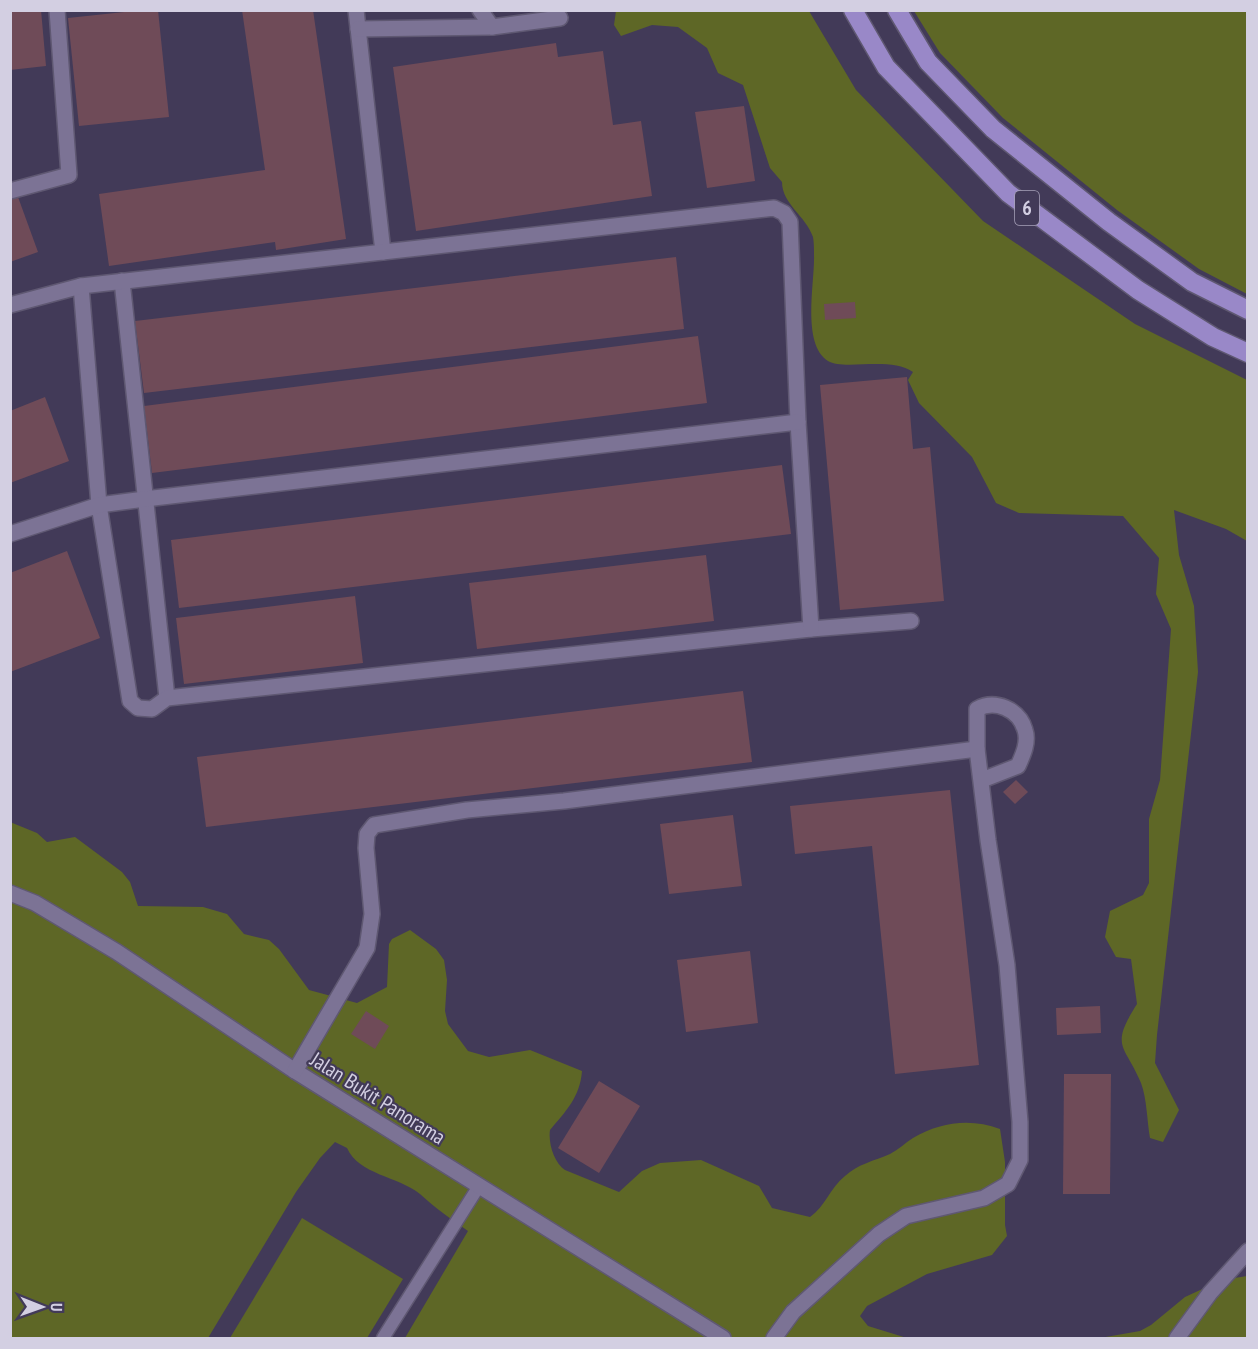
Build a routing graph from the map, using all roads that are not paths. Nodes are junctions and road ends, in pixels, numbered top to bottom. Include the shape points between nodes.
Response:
1 (57, 10) edge
2 (356, 10) edge
3 (480, 10) edge
4 (853, 10) edge
5 (897, 10) edge
6 (560, 18) dead end
7 (492, 27) junction
8 (358, 28) junction
9 (10, 191) edge
10 (383, 252) junction
11 (122, 281) junction
12 (81, 286) junction
13 (10, 305) edge
14 (1248, 310) edge
15 (1248, 353) edge
16 (798, 422) junction
17 (145, 499) junction
18 (99, 505) junction
19 (10, 534) edge
20 (911, 621) dead end
21 (811, 629) junction
22 (167, 698) junction
23 (978, 749) junction
24 (982, 780) junction
25 (10, 892) edge
26 (295, 1071) junction
27 (479, 1186) junction
28 (1248, 1251) edge
29 (383, 1338) edge
30 (723, 1338) edge
31 (774, 1338) edge
32 (1177, 1338) edge

1 - 9 street via 69,175
2 - 8 street
3 - 7 street
4 - 15 highway, 6 via 886,67 1008,193 1138,290 1213,337
5 - 14 highway, 6 via 928,62 993,129 1109,222 1192,282
6 - 7 street
7 - 8 street
8 - 10 street
10 - 11 street
10 - 16 street via 774,208 790,222
11 - 12 street
11 - 17 street
12 - 13 street
12 - 18 street
16 - 17 street
16 - 21 street
17 - 18 street
17 - 22 street
18 - 19 street
18 - 22 street via 130,701 138,708 152,709
20 - 21 street
21 - 22 street
23 - 24 street
23 - 24 street via 977,709 986,704 997,704 1013,712 1025,729 1026,750 1018,766
23 - 26 street via 467,810 374,825 367,834 366,848 372,914 367,948
24 - 31 street via 1007,965 1020,1160 1008,1184 984,1198 906,1215 879,1234 793,1312
25 - 26 street, Jalan Bukit Panorama via 117,952
26 - 27 street, Jalan Bukit Panorama
27 - 29 lane
27 - 30 street, Jalan Bukit Panorama
28 - 32 street via 1209,1293

